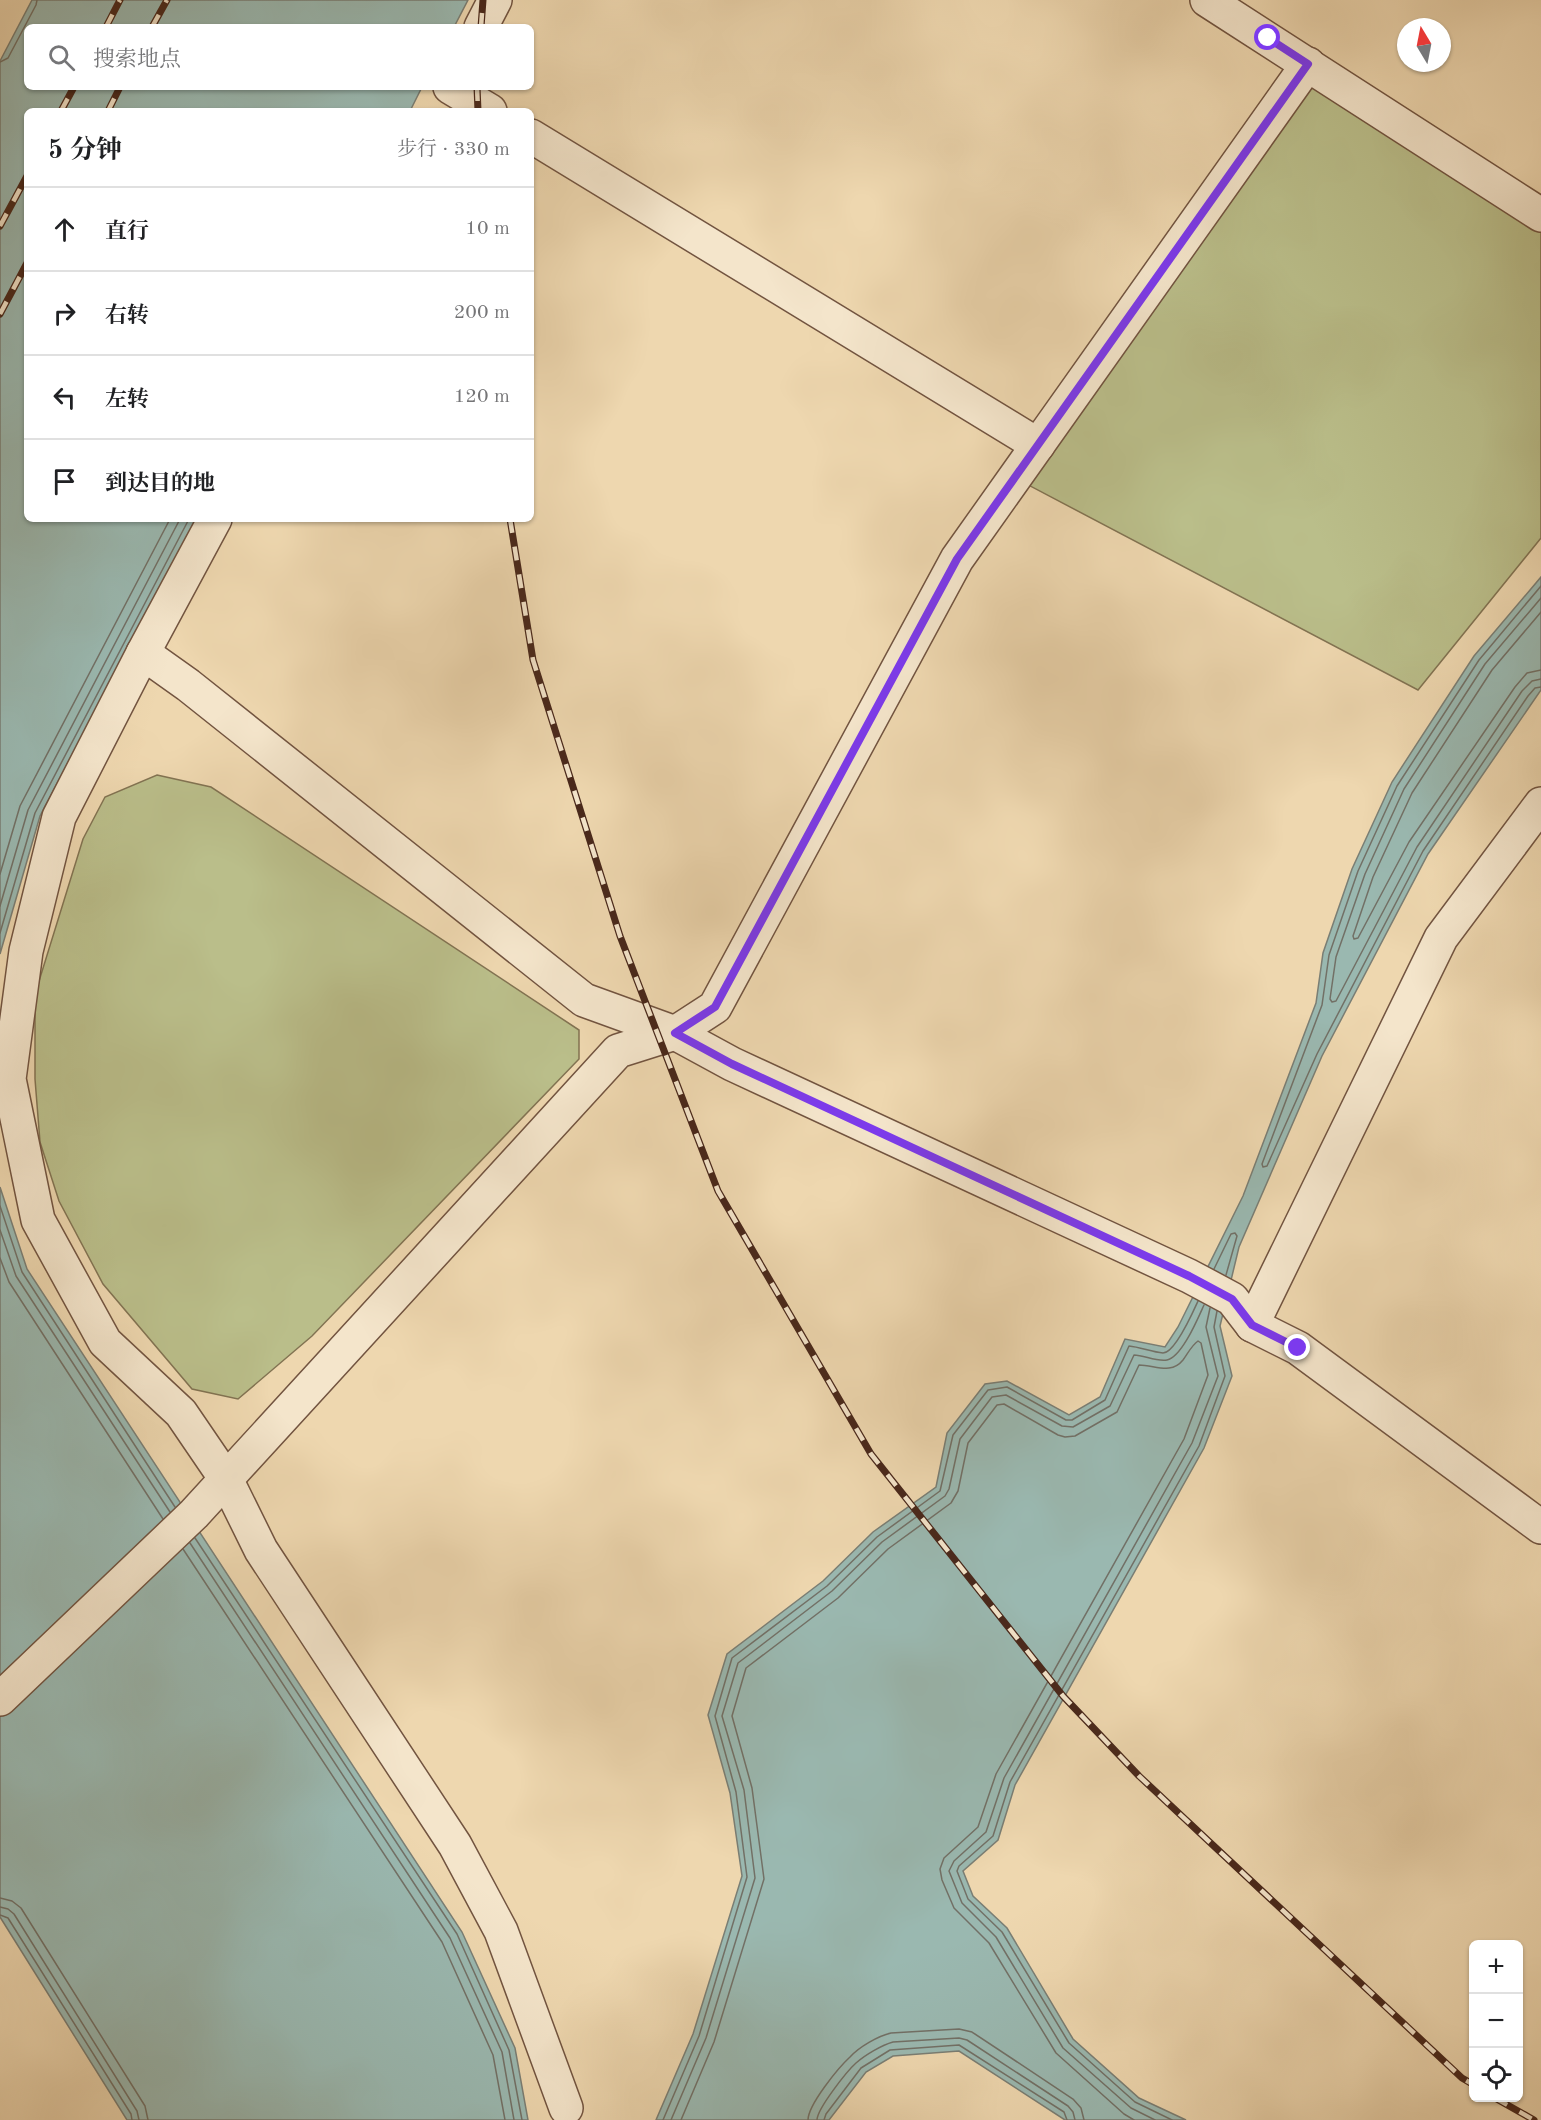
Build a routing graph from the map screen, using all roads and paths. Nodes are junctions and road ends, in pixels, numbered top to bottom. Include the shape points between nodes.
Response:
1 (495, 0) edge
2 (1207, 0) edge
3 (483, 24) edge
4 (1308, 64) junction
5 (447, 90) edge
6 (454, 90) edge
7 (437, 108) edge
8 (485, 108) edge
9 (534, 138) edge
10 (1541, 215) edge
11 (1038, 445) junction
12 (213, 522) edge
13 (143, 653) junction
14 (1541, 804) edge
15 (675, 1033) junction
16 (1252, 1325) junction
17 (226, 1479) junction
18 (1541, 1527) edge
19 (0, 1698) edge
20 (566, 2108) dead end

1 - 3 street
2 - 4 street
4 - 10 street
4 - 11 street
5 - 7 street
6 - 8 street
9 - 11 street
11 - 15 street via 957,559 715,1007
12 - 13 street
13 - 15 street via 584,1000
13 - 17 street via 59,817 26,951 9,1078 38,1220 105,1342 181,1413
14 - 16 street via 1441,938
15 - 16 street via 732,1064 1189,1276 1232,1299
15 - 17 street via 618,1051
16 - 18 street via 1298,1348
17 - 19 street
17 - 20 street via 261,1550 454,1845 501,1931

